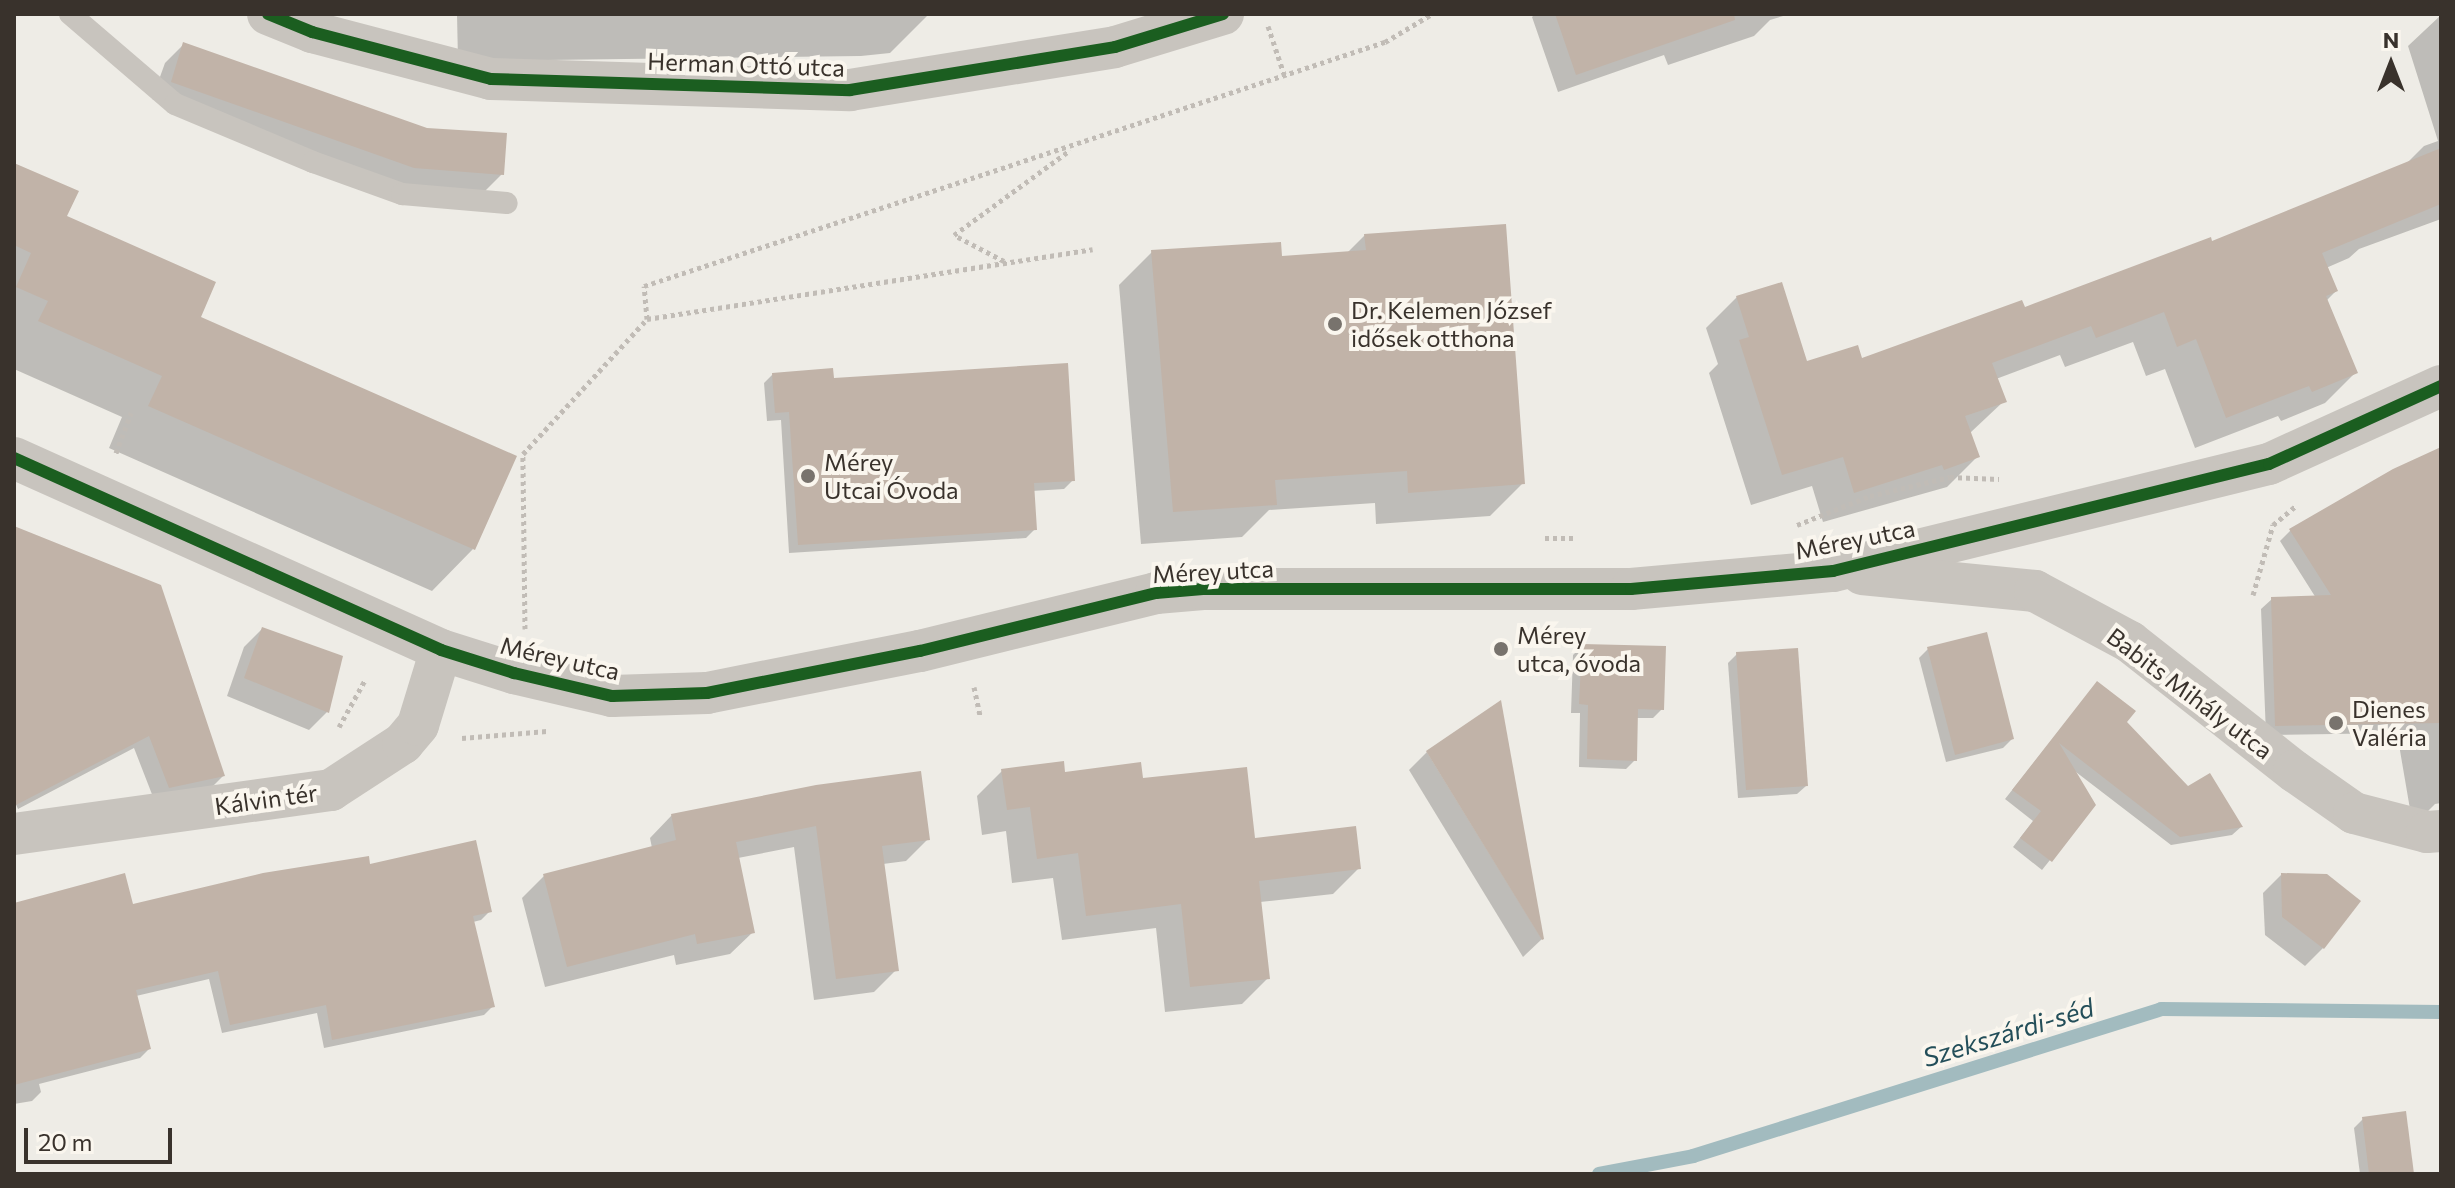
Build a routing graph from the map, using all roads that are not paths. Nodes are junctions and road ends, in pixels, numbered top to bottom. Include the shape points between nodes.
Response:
1 (70, 14) edge
2 (268, 14) edge
3 (1223, 14) edge
4 (507, 203) dead end
5 (2441, 386) edge
6 (14, 458) edge
7 (1833, 571) junction
8 (441, 650) junction
9 (2441, 831) edge
10 (14, 834) edge

1 - 4 lane via 175,104 402,194
2 - 3 street, Herman Ottó utca via 312,32 491,79 850,90 1115,47
5 - 7 street, Mérey utca via 2269,464
6 - 8 street, Mérey utca
7 - 8 street, Mérey utca via 1631,589 1156,593 920,651 707,693 612,696
7 - 9 street, Babits Mihály utca via 2035,591 2130,642 2354,813
8 - 10 street, Kálvin tér via 418,725 403,743 331,790

